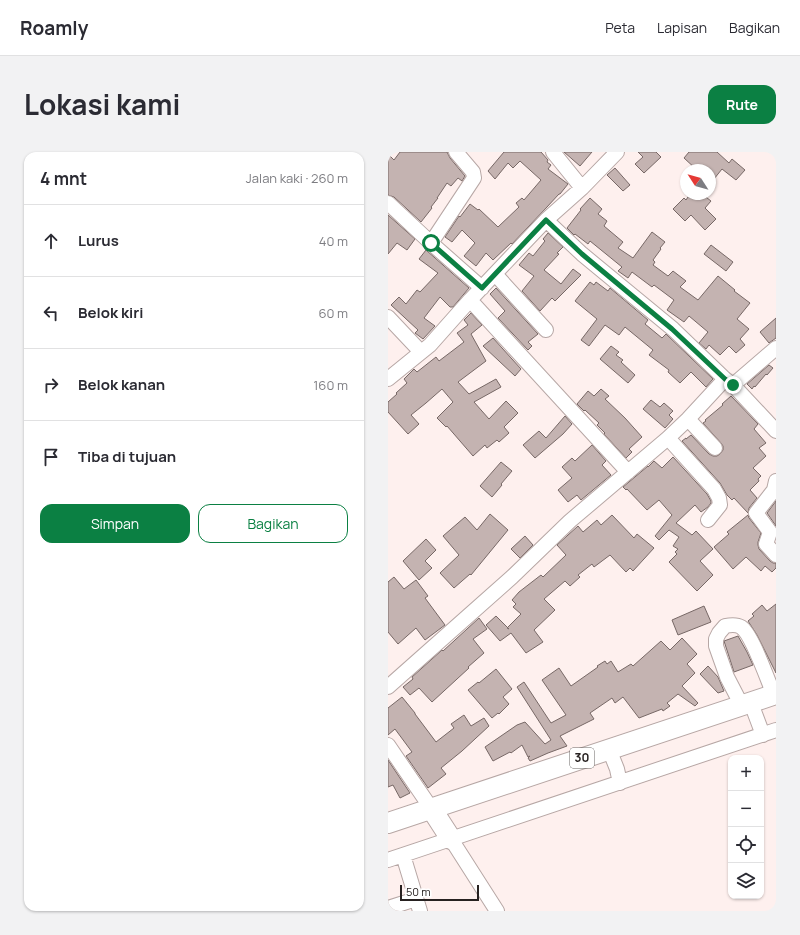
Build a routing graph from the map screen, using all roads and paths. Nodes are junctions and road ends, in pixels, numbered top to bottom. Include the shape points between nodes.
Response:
1 (456, 152) edge
2 (553, 152) edge
3 (617, 152) edge
4 (582, 188) junction
5 (388, 203) edge
6 (546, 220) junction
7 (431, 243) junction
8 (495, 274) junction
9 (482, 288) junction
10 (470, 300) junction
11 (388, 317) edge
12 (546, 330) dead end
13 (776, 348) edge
14 (421, 352) junction
15 (388, 378) edge
16 (729, 382) junction
17 (688, 418) junction
18 (776, 431) edge
19 (668, 438) junction
20 (714, 448) dead end
21 (628, 472) junction
22 (776, 481) edge
23 (708, 520) dead end
24 (776, 555) edge
25 (388, 687) edge
26 (775, 695) edge
27 (746, 704) junction
28 (770, 732) edge
29 (388, 745) edge
30 (609, 749) junction
31 (620, 783) junction
32 (432, 808) junction
33 (388, 823) edge
34 (451, 839) junction
35 (403, 855) junction
36 (388, 860) edge
37 (418, 905) edge
38 (388, 908) edge
39 (497, 911) edge

1 - 7 street via 473,172 474,178
2 - 4 street
3 - 4 street
4 - 6 street
5 - 7 street
6 - 8 street
6 - 16 street
7 - 9 street
8 - 9 street
8 - 12 street
9 - 10 street
10 - 14 street
10 - 21 street
11 - 14 street
13 - 16 street
14 - 15 street
16 - 17 street
16 - 18 street
17 - 19 street
17 - 20 street
19 - 21 street
19 - 23 street via 714,489 719,498 720,505
21 - 25 street via 570,521 512,577
22 - 24 street via 774,490 756,513 770,532 766,544
26 - 27 highway, 30
26 - 27 street via 749,636 738,625 725,626 716,639 716,646 727,677
27 - 28 street
27 - 30 highway, 30
28 - 31 street
29 - 32 street
30 - 31 street
30 - 32 highway, 30
31 - 34 street
32 - 33 highway, 30
32 - 34 highway
34 - 35 street
34 - 39 street
35 - 36 street
35 - 37 street
37 - 38 street

